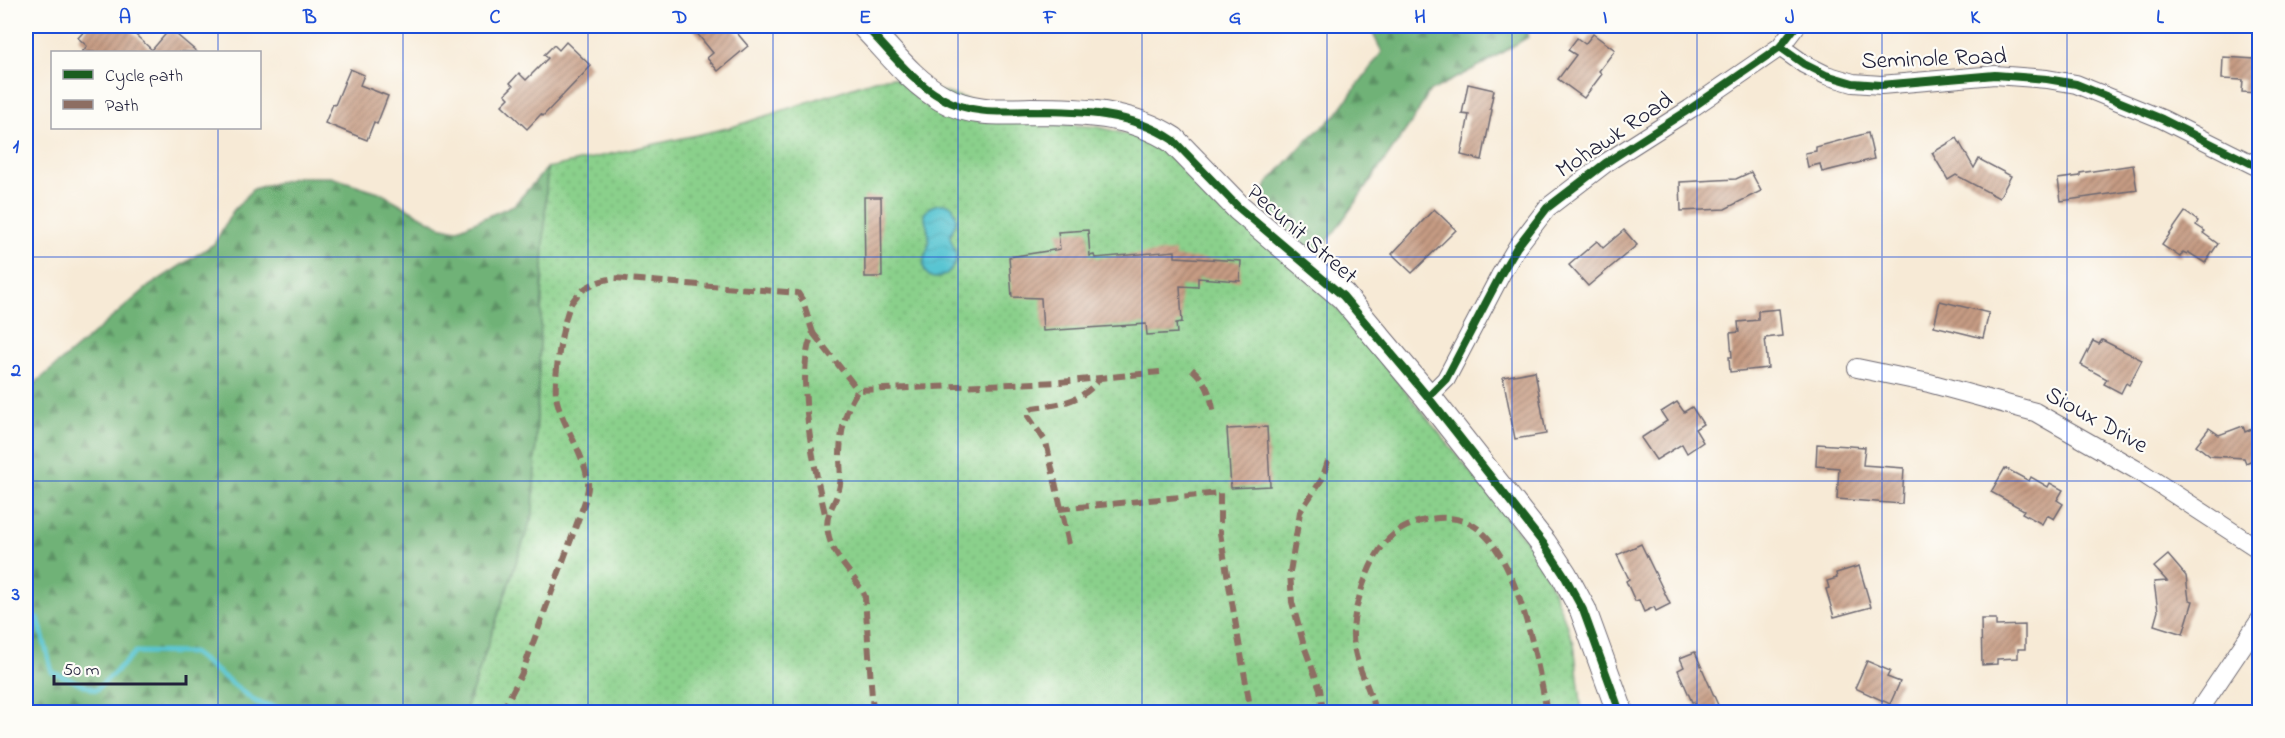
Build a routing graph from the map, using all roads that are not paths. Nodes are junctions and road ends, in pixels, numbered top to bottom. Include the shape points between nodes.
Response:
1 (865, 26) edge
2 (1796, 26) edge
3 (1780, 47) junction
4 (2259, 168) edge
5 (1857, 368) dead end
6 (1428, 397) junction
7 (2259, 550) edge
8 (2259, 620) edge
9 (1620, 712) edge
10 (2198, 712) edge

1 - 6 street, Pecunit Street via 914,78 957,105 1000,113 1051,111 1113,116 1161,132 1262,229 1342,296
2 - 3 street, Mohawk Road
3 - 4 street, Seminole Road via 1826,75 1853,83 1881,85 1995,75 2076,84 2162,119
3 - 6 street, Mohawk Road via 1606,162 1547,208 1501,274 1446,379
5 - 7 street, Sioux Drive via 2035,412 2142,472
6 - 9 street, Pecunit Street via 1564,575 1583,610
8 - 10 street

